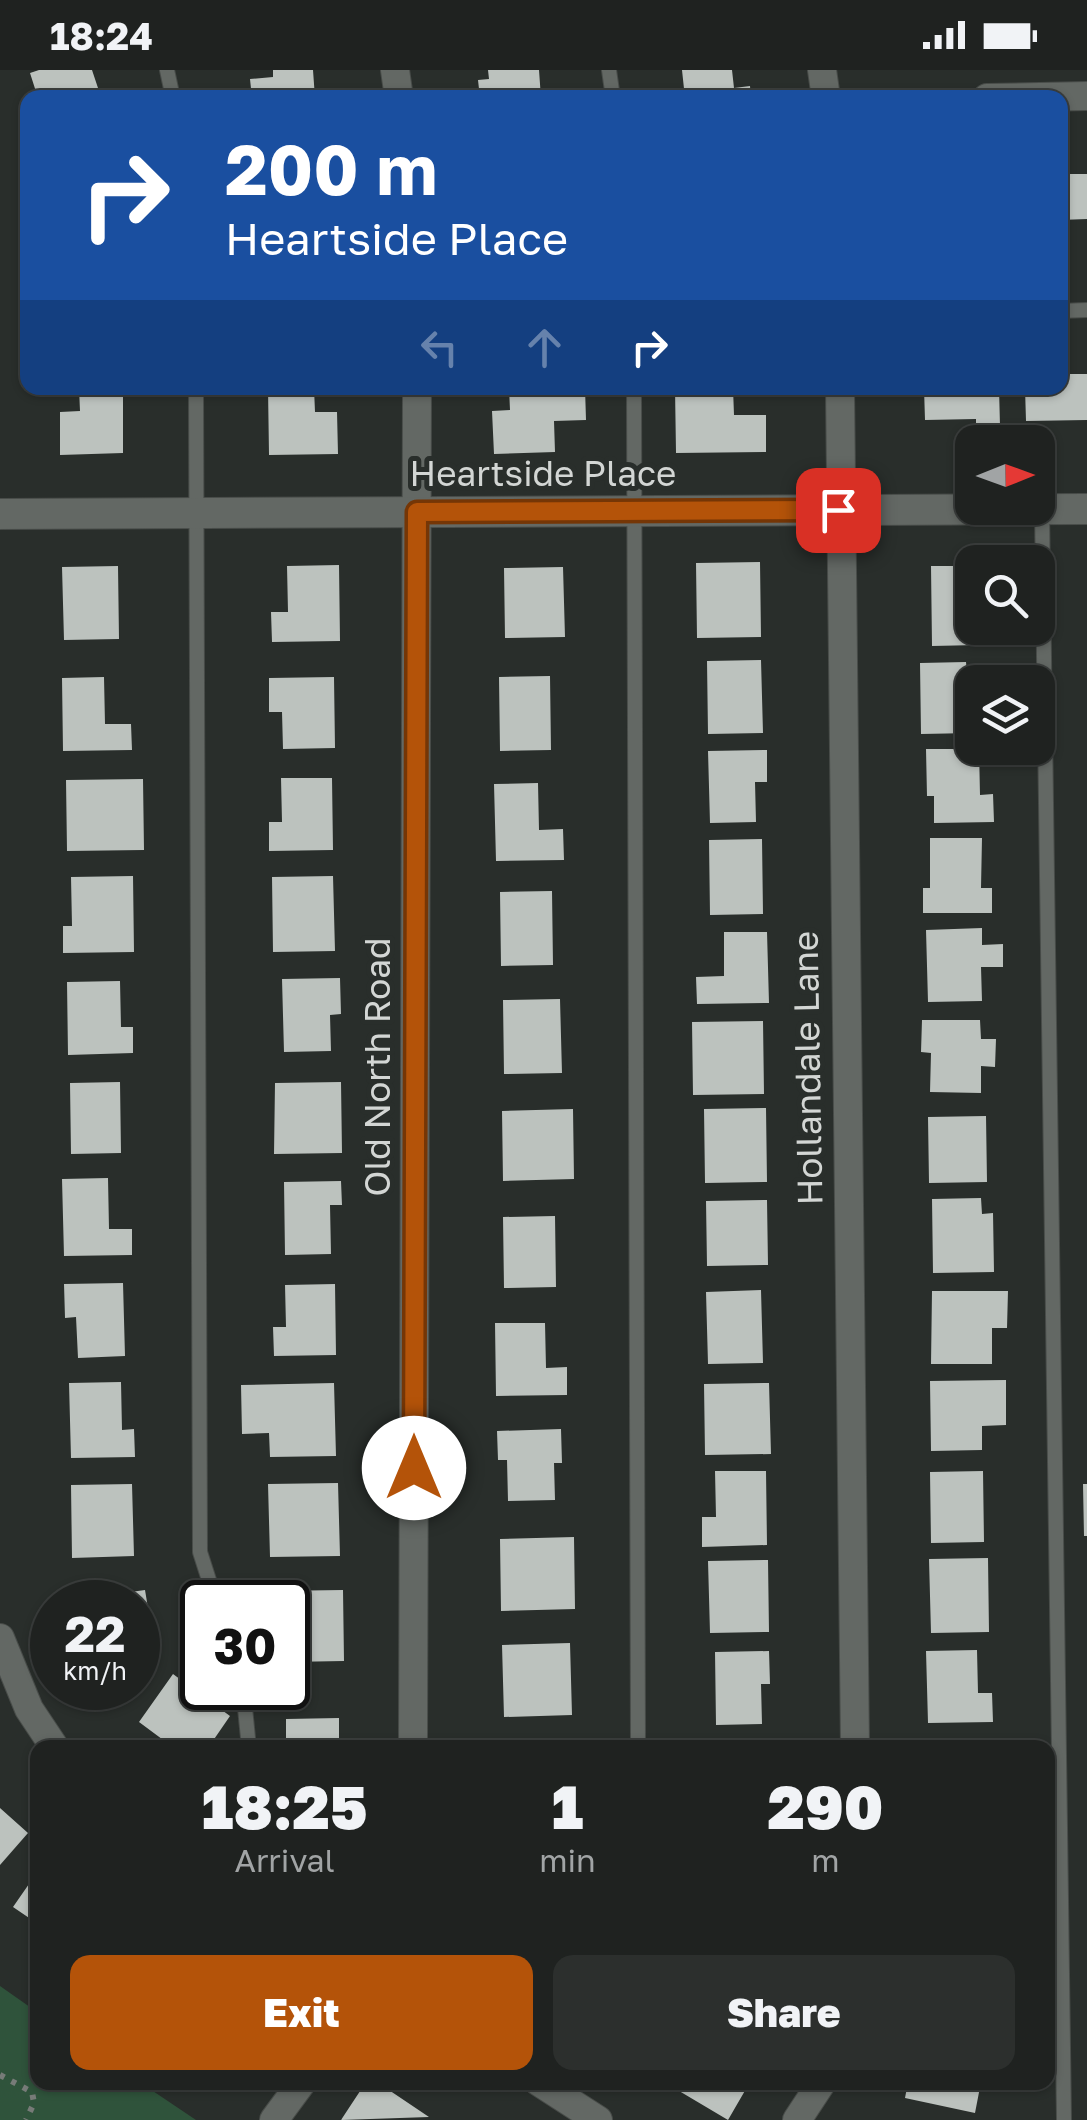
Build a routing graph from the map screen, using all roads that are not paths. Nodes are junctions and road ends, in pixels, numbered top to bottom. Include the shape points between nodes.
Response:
1 (196, 395) edge
2 (417, 395) edge
3 (634, 395) edge
4 (840, 395) edge
5 (838, 510) junction
6 (955, 510) edge
7 (1055, 510) edge
8 (1087, 510) edge
9 (636, 511) junction
10 (417, 512) junction
11 (198, 513) junction
12 (0, 514) edge
13 (1042, 525) edge
14 (209, 1580) edge
15 (0, 1638) edge
16 (245, 1710) edge
17 (49, 1740) edge
18 (248, 1740) edge
19 (413, 1740) edge
20 (638, 1740) edge
21 (856, 1740) edge
22 (296, 2090) edge
23 (552, 2090) edge
24 (817, 2090) edge
25 (274, 2120) edge
26 (598, 2120) edge
27 (796, 2120) edge
28 (1064, 2120) edge

1 - 11 lane
2 - 10 street, Old North Road
3 - 9 lane
4 - 5 street, Hollandale Lane
5 - 6 street, Heartside Place
5 - 9 street, Heartside Place
5 - 21 street, Hollandale Lane
7 - 8 street, Heartside Place
9 - 10 street, Heartside Place
9 - 20 lane
10 - 11 street, Heartside Place
10 - 19 street, Old North Road
11 - 12 street, Heartside Place
11 - 14 lane via 200,1552
13 - 28 lane
15 - 17 street
16 - 18 lane
22 - 25 street
23 - 26 street
24 - 27 street

